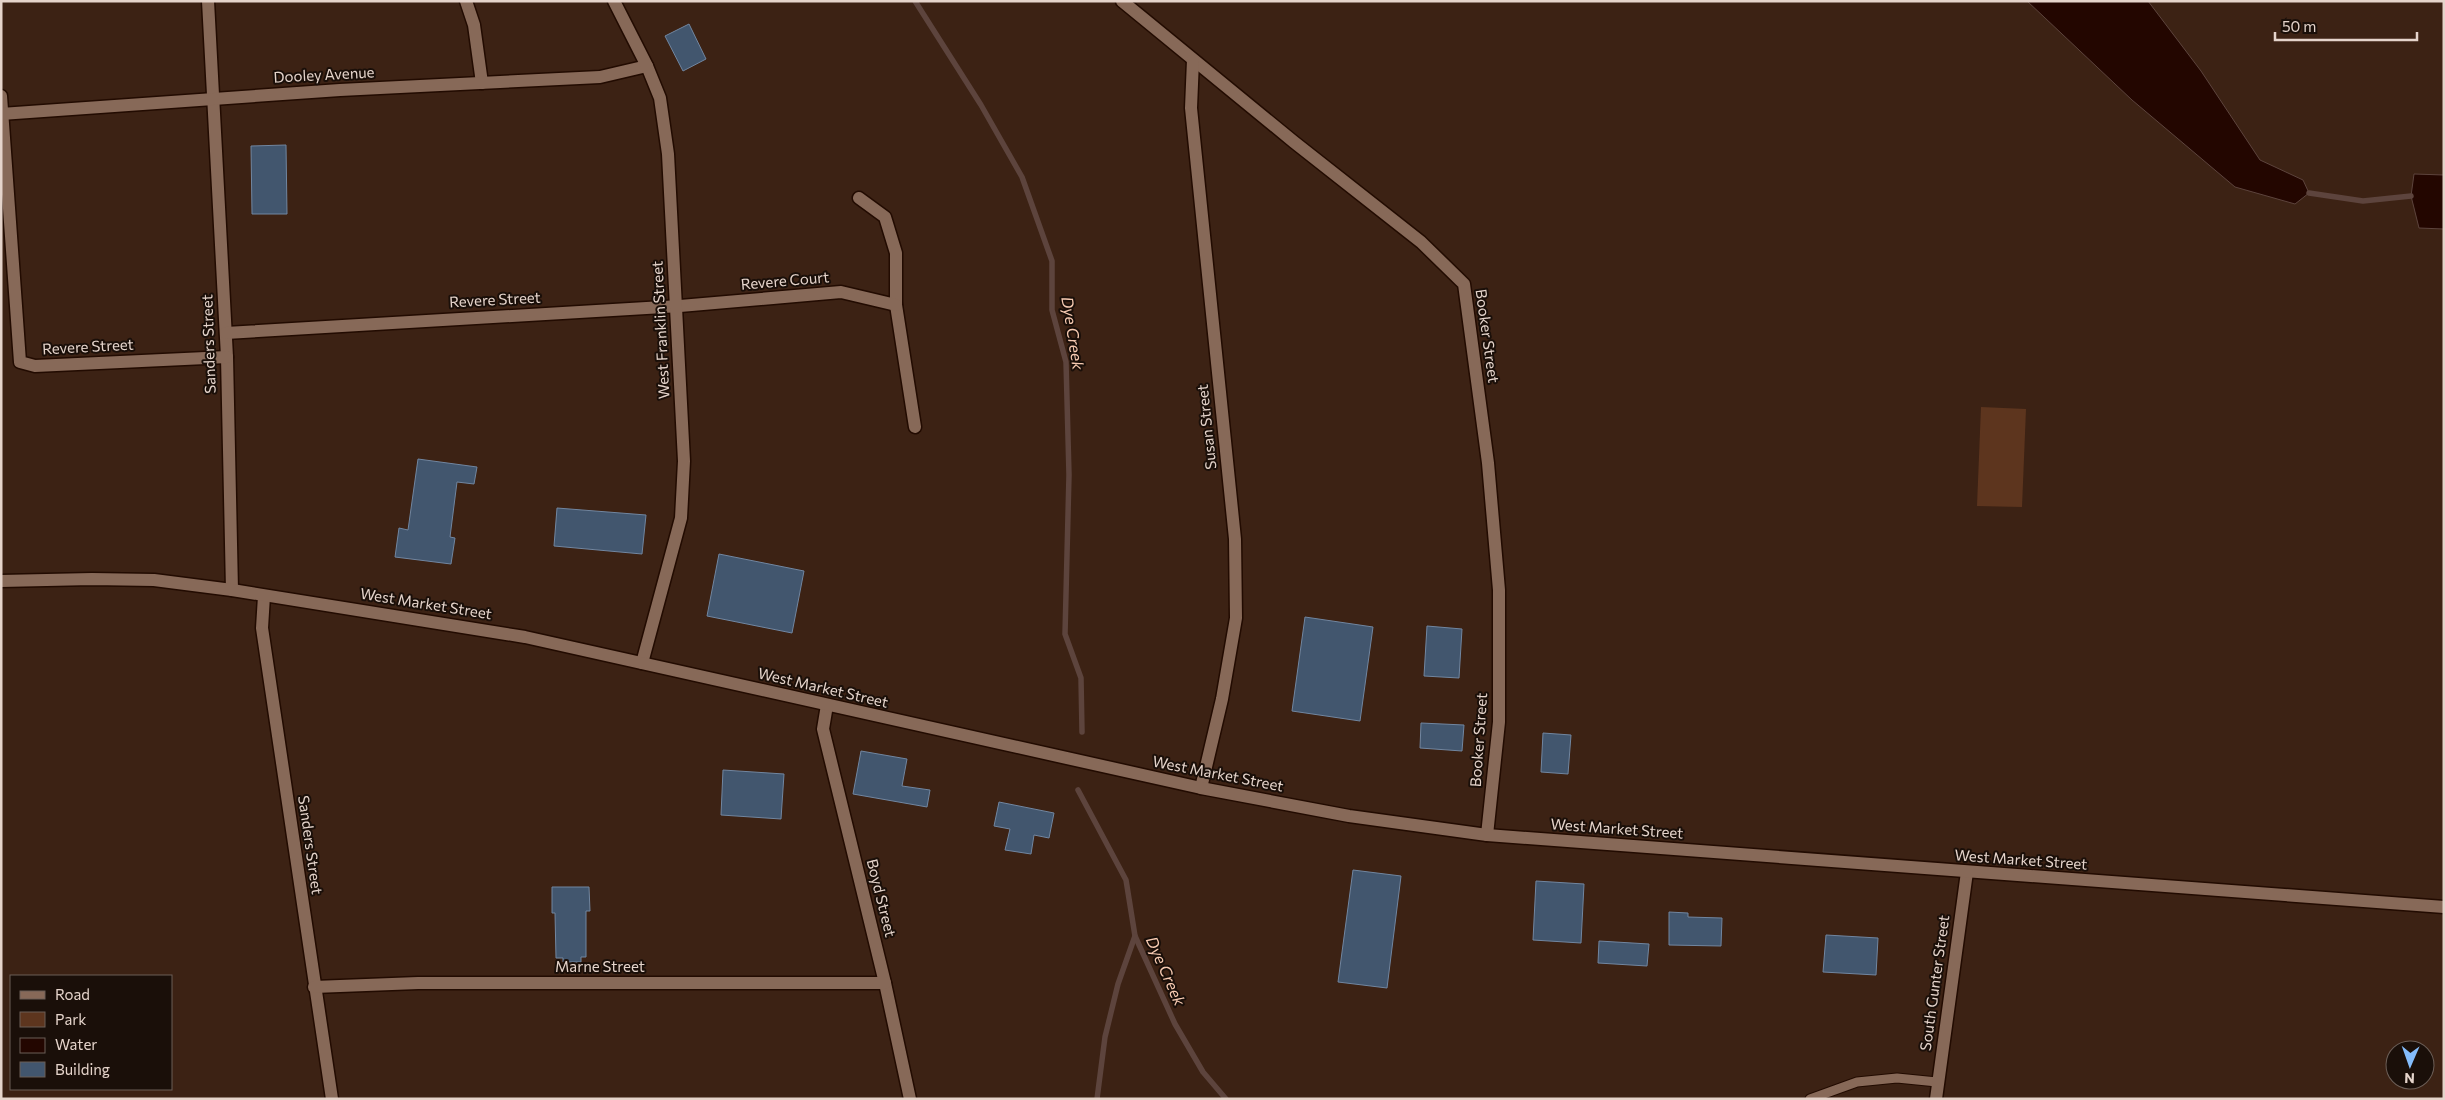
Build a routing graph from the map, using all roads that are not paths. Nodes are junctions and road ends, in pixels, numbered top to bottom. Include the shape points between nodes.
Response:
1 (208, 1) edge
2 (466, 1) edge
3 (614, 1) edge
4 (1122, 1) edge
5 (1193, 60) junction
6 (648, 66) junction
7 (482, 83) junction
8 (1, 96) edge
9 (215, 98) junction
10 (2, 114) edge
11 (859, 198) dead end
12 (896, 305) junction
13 (676, 306) junction
14 (226, 333) junction
15 (227, 357) junction
16 (915, 428) dead end
17 (1, 581) edge
18 (232, 590) junction
19 (264, 596) junction
20 (642, 663) junction
21 (827, 705) junction
22 (1201, 788) junction
23 (1487, 835) junction
24 (1967, 872) junction
25 (2444, 907) edge
26 (885, 983) junction
27 (314, 987) junction
28 (1937, 1082) junction
29 (332, 1099) edge
30 (910, 1099) edge
31 (1810, 1099) edge
32 (1936, 1099) edge

1 - 9 street, Sanders Street
2 - 7 street via 474,25
3 - 6 street, West Franklin Street
4 - 5 street, Booker Street
5 - 22 street, Susan Street via 1191,108 1235,539 1236,618 1222,699
5 - 23 street, Booker Street via 1421,242 1464,284 1488,463 1499,590 1499,722
6 - 7 street, Dooley Avenue via 600,77
6 - 13 street, West Franklin Street via 660,98 668,154
7 - 9 street, Dooley Avenue
8 - 10 street
9 - 10 street, Dooley Avenue
9 - 14 street, Sanders Street
10 - 15 street, Revere Street via 20,362 35,366
11 - 12 street via 885,217 896,253
12 - 13 street, Revere Court via 841,292
12 - 16 street
13 - 14 street, Revere Street
13 - 20 street, West Franklin Street via 684,461 681,518
14 - 15 street, Sanders Street
15 - 18 street, Sanders Street
17 - 18 street, West Market Street via 154,580
18 - 19 street, West Market Street
19 - 20 street, West Market Street via 525,637
19 - 27 street, Sanders Street via 262,628
20 - 21 street, West Market Street
21 - 22 street, West Market Street
21 - 26 street, Boyd Street via 823,729
22 - 23 street, West Market Street via 1350,816
23 - 24 street, West Market Street
24 - 25 street, West Market Street
24 - 28 street, South Gunter Street
26 - 27 street, Marne Street via 418,983
26 - 30 street, Boyd Street
27 - 29 street, Sanders Street
28 - 31 lane via 1897,1078 1857,1082
28 - 32 street, South Gunter Street

